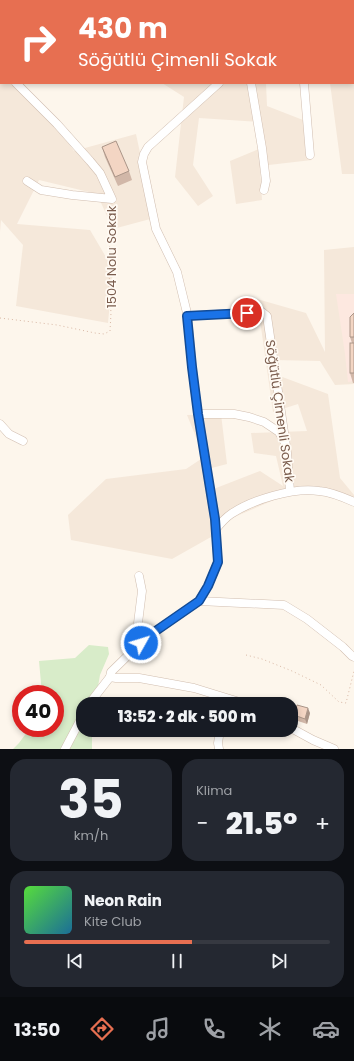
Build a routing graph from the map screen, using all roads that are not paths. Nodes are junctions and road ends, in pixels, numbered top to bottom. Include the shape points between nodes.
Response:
1 (17, 84) edge
2 (218, 84) edge
3 (251, 84) edge
4 (304, 84) edge
5 (310, 155) dead end
6 (27, 181) dead end
7 (264, 190) dead end
8 (187, 316) junction
9 (198, 414) junction
10 (0, 424) edge
11 (23, 441) dead end
12 (286, 443) junction
13 (290, 491) junction
14 (354, 502) edge
15 (216, 529) junction
16 (139, 576) dead end
17 (199, 601) junction
18 (141, 643) junction
19 (354, 656) edge
20 (110, 677) junction
21 (94, 697) edge
22 (214, 697) edge
23 (76, 728) edge
24 (298, 732) edge
25 (219, 737) edge
26 (65, 749) edge
27 (219, 749) edge
28 (334, 749) edge

1 - 6 street, 1504 Nolu Sokak via 100,173 112,199 41,190
2 - 8 street via 148,147 142,162 156,229 177,272
3 - 7 street via 266,181
4 - 5 street
8 - 9 street
8 - 12 street, Söğütlü Çimenli Sokak via 262,312 267,316
9 - 12 street via 234,414 249,417 264,422 279,432
9 - 15 street
10 - 11 street via 9,434
12 - 13 street, Söğütlü Çimenli Sokak
13 - 14 street via 317,490
13 - 15 street via 230,514
15 - 17 street via 218,562
16 - 18 street via 142,591 138,623
17 - 18 street
17 - 19 street via 284,604
18 - 20 street via 111,672
20 - 21 street
20 - 22 street via 139,678 194,688
23 - 26 street
24 - 28 street
25 - 27 street

